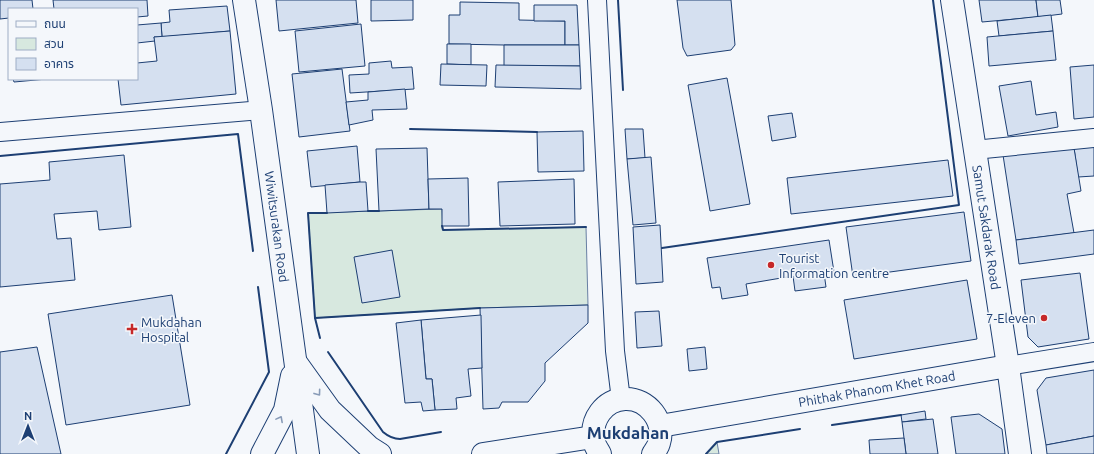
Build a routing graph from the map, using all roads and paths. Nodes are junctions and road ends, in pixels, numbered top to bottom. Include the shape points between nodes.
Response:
1 (244, 0) edge
2 (597, 0) edge
3 (952, 0) edge
4 (261, 110) junction
5 (0, 132) edge
6 (1094, 138) edge
7 (974, 150) junction
8 (1094, 352) edge
9 (295, 361) junction
10 (1008, 366) junction
11 (621, 400) junction
12 (660, 426) junction
13 (597, 446) edge
14 (262, 454) edge
15 (308, 454) edge
16 (380, 454) edge
17 (483, 454) edge
18 (653, 454) edge
19 (1020, 454) edge

1 - 4 main road, Wiwitsurakan Road
2 - 11 street via 615,351
3 - 7 main road, Samut Sakdarak Road
4 - 5 street
4 - 9 main road, Wiwitsurakan Road
6 - 7 street
7 - 10 main road, Samut Sakdarak Road
8 - 10 street, Phithak Phanom Khet Road
14 -> 9 main road via 285,410
9 - 15 main road, Wiwitsurakan Road
9 -> 16 main road via 330,410
10 - 12 main road, Phithak Phanom Khet Road
10 - 19 main road, Samut Sakdarak Road
11 - 12 main road via 638,401 649,407
11 - 13 main road via 614,401 595,419 593,430
12 - 18 main road via 659,444
13 - 17 main road

